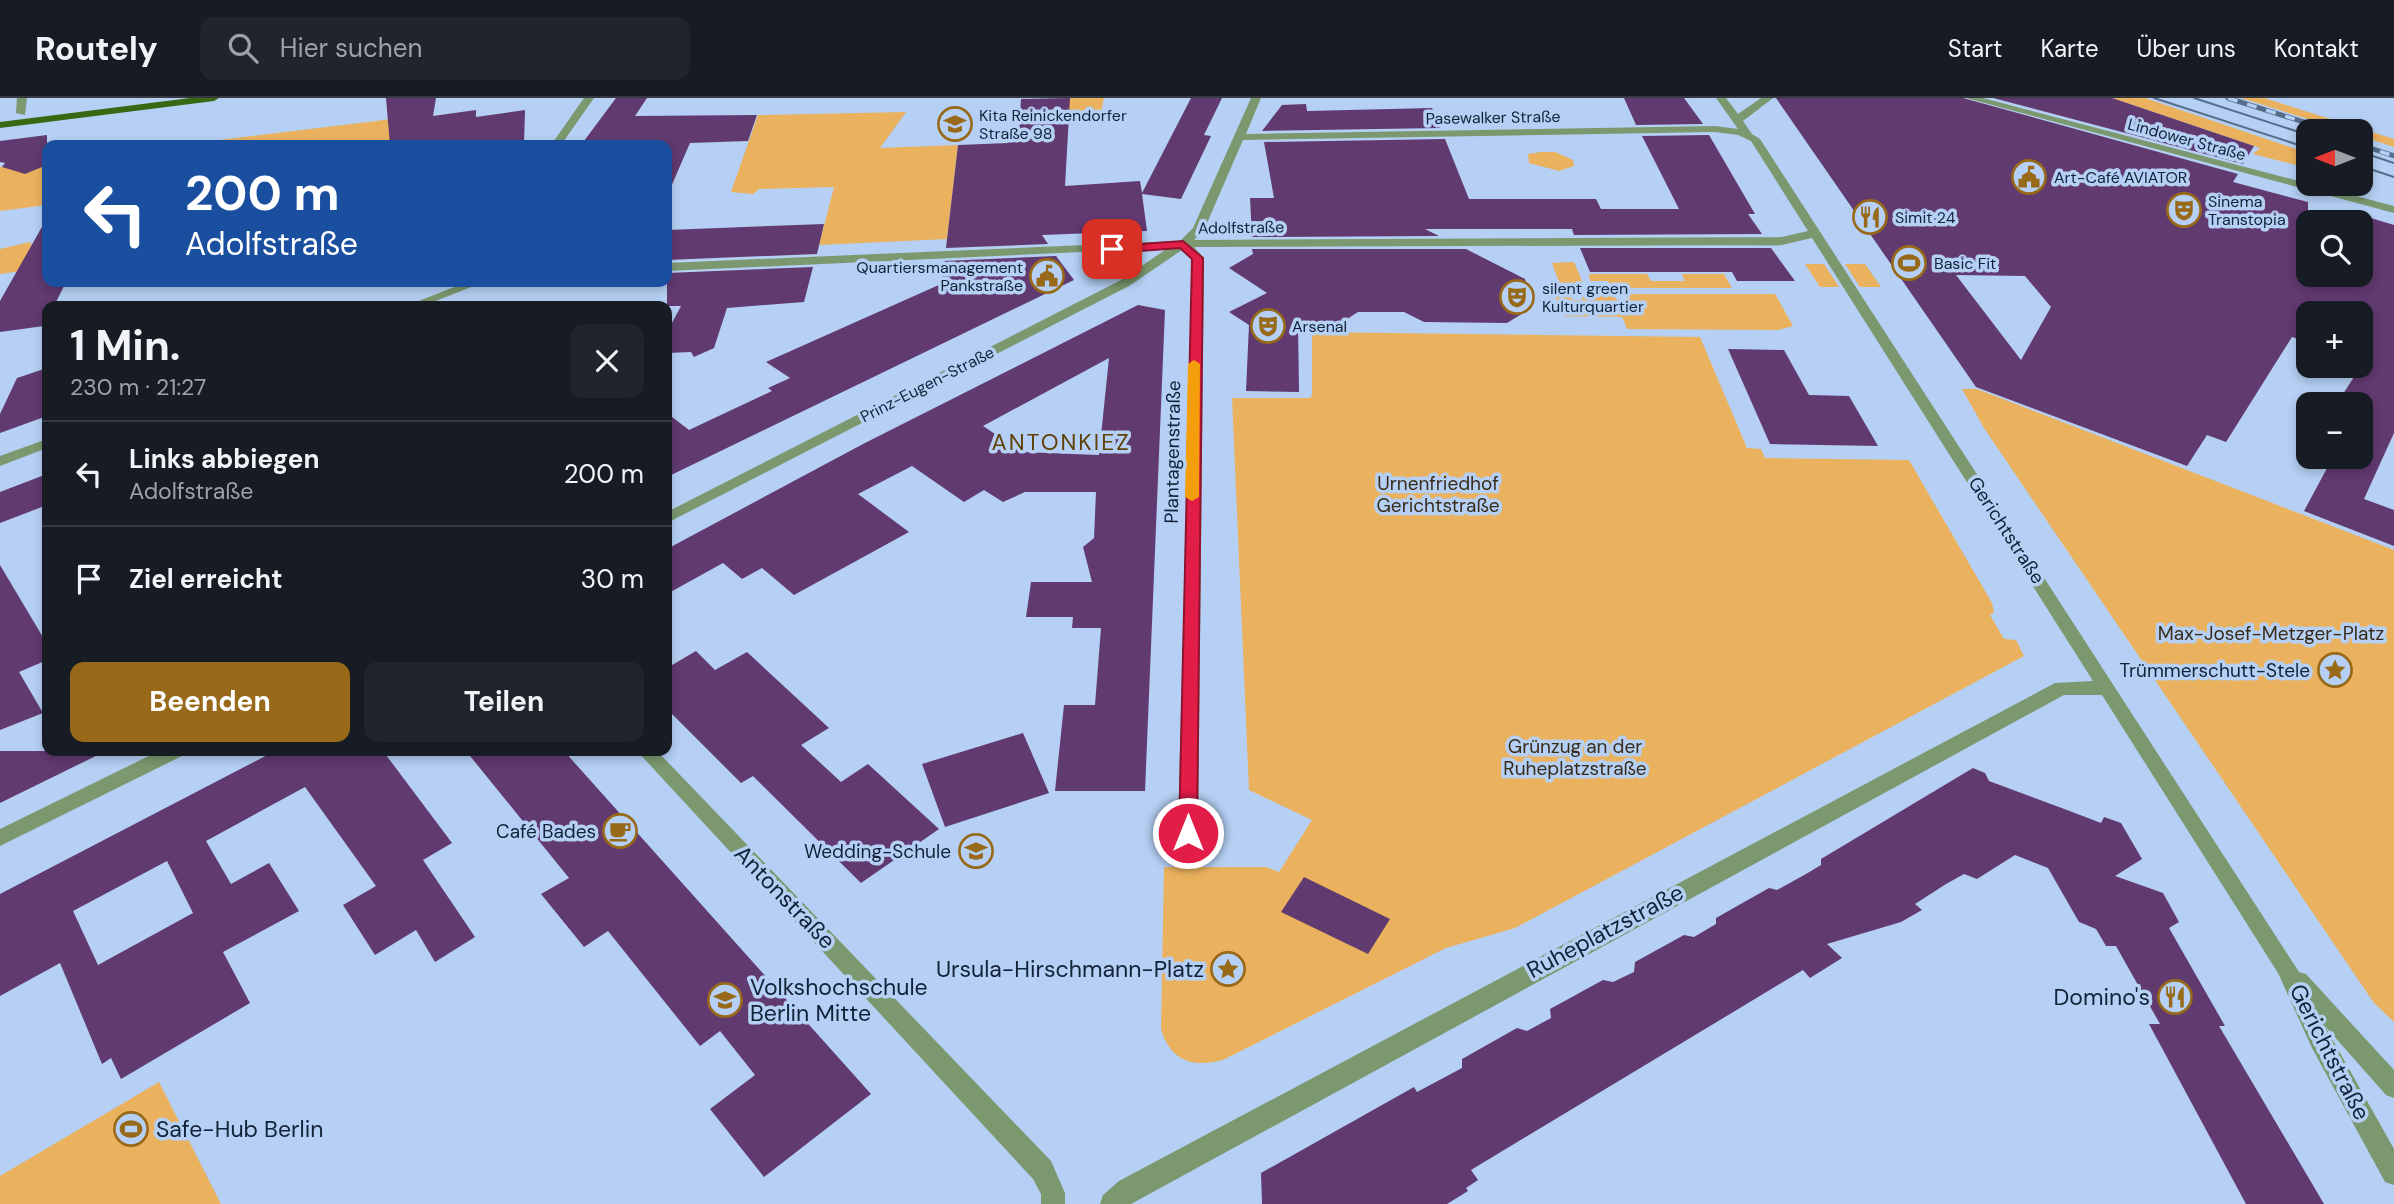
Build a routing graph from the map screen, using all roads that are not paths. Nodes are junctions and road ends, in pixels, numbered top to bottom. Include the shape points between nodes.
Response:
1 (22, 98) edge
2 (139, 98) edge
3 (214, 98) edge
4 (589, 98) edge
5 (1256, 98) edge
6 (1721, 98) edge
7 (1768, 98) edge
8 (1971, 98) edge
9 (20, 113) junction
10 (0, 115) edge
11 (1737, 120) junction
12 (13, 123) junction
13 (0, 124) edge
14 (1747, 134) junction
15 (1238, 137) junction
16 (560, 140) edge
17 (2394, 210) edge
18 (1815, 232) junction
19 (1183, 244) junction
20 (672, 267) edge
21 (464, 287) edge
22 (426, 301) edge
23 (42, 445) edge
24 (0, 461) edge
25 (672, 515) edge
26 (2108, 688) junction
27 (165, 756) edge
28 (651, 756) edge
29 (1188, 833) dead end
30 (0, 838) edge
31 (2287, 968) junction
32 (2394, 1087) edge
33 (2394, 1173) edge
34 (1053, 1204) edge
35 (1112, 1204) edge

1 - 9 street
2 - 9 main road
3 - 12 main road
4 - 16 street
5 - 15 street
6 - 11 street, Gerichtstraße
7 - 11 street
8 - 17 street, Lindower Straße
9 - 10 main road
9 - 12 main road
11 - 14 street, Gerichtstraße
12 - 13 main road
14 - 15 street, Pasewalker Straße via 1715,129
14 - 18 street, Gerichtstraße via 1758,142
15 - 19 street via 1198,230
18 - 19 street, Adolfstraße via 1782,242
18 - 26 street, Gerichtstraße
19 - 20 street, Adolfstraße
19 - 25 street, Prinz-Eugen-Straße via 1125,283
19 - 29 street, Plantagenstraße via 1198,258
21 - 22 street
23 - 24 street
26 - 31 street, Gerichtstraße
26 - 35 street, Ruheplatzstraße via 2061,688 1453,1012 1128,1190
27 - 30 street
28 - 34 street, Antonstraße via 1042,1170
31 - 32 street, Gerichtstraße
31 - 33 street, Gerichtstraße via 2320,1041

